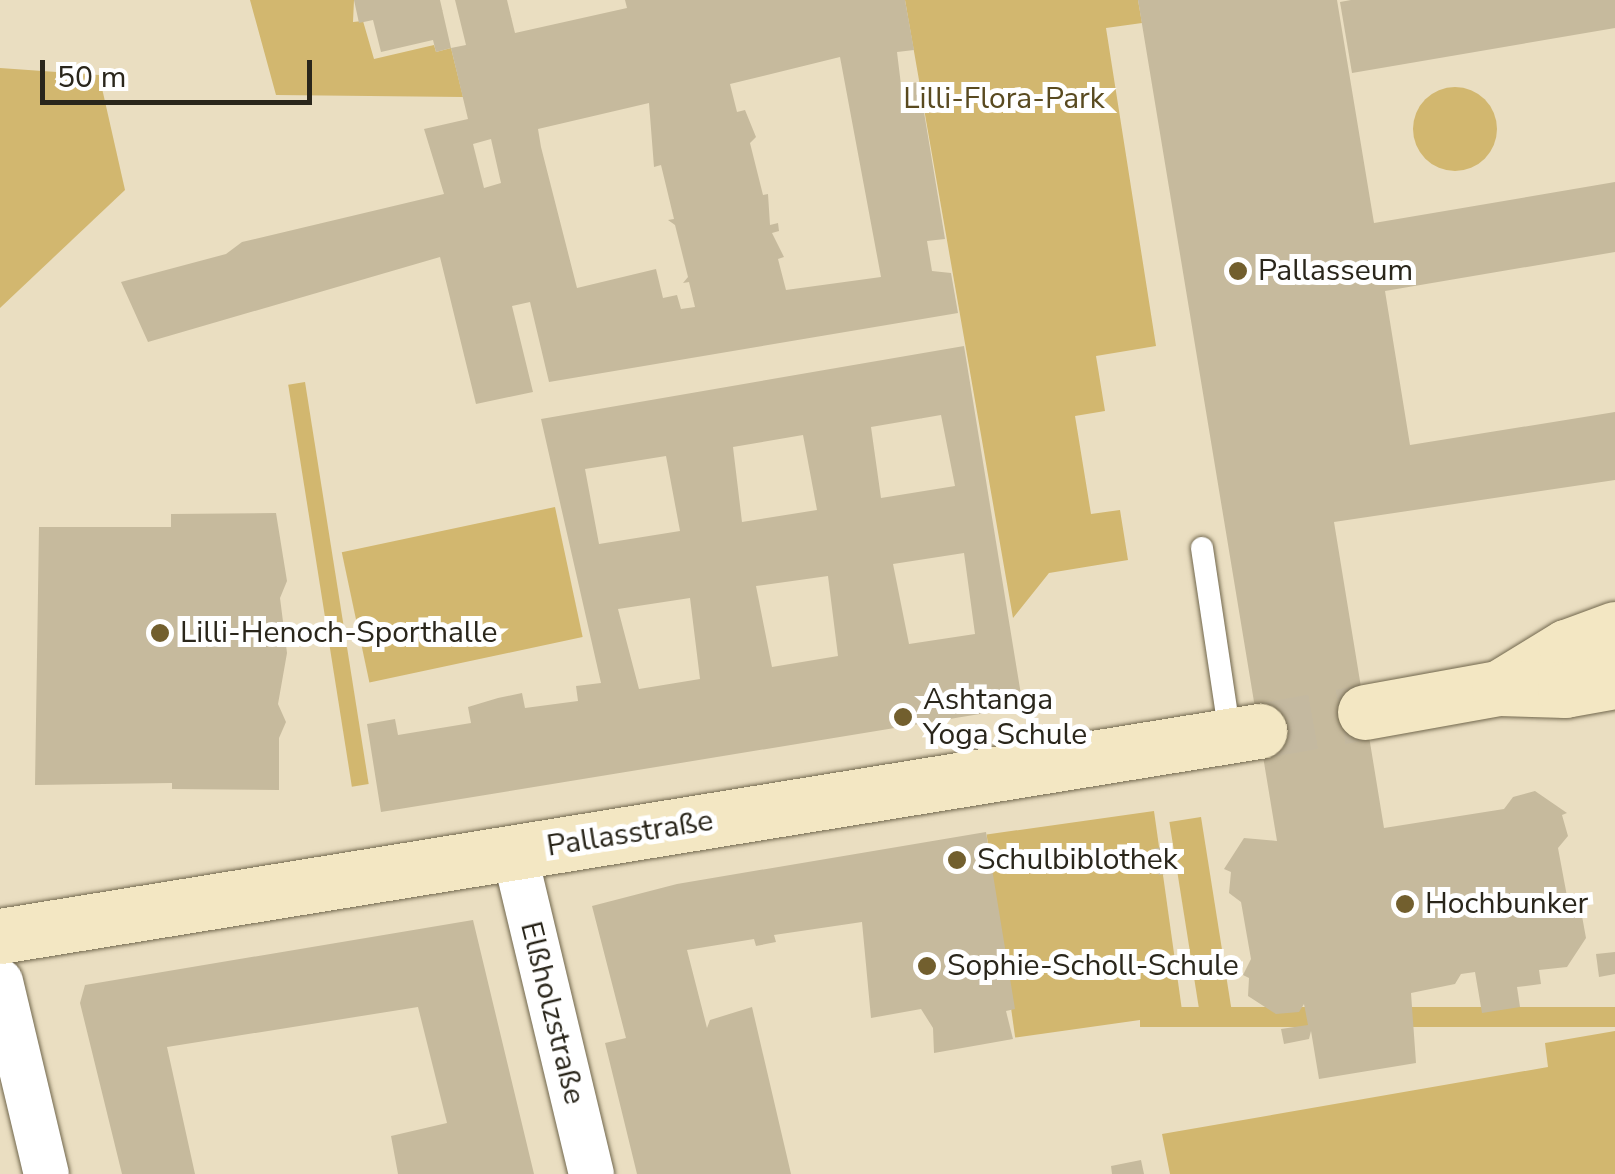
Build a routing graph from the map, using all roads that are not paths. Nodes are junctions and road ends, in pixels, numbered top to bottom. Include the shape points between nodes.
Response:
1 (1202, 548) dead end
2 (1615, 629) edge
3 (1615, 681) edge
4 (1499, 688) junction
5 (1365, 712) tunnel mouth
6 (1244, 733) joint
7 (514, 853) junction
8 (0, 936) edge
9 (0, 981) edge
10 (46, 1174) edge
11 (591, 1174) edge

1 - 6 lane
2 - 4 main road via 1566,647
3 - 4 main road via 1565,690
4 - 5 main road
6 - 7 main road, Pallasstraße
7 - 8 main road, Pallasstraße
7 - 11 street, Elßholzstraße
9 - 10 street

